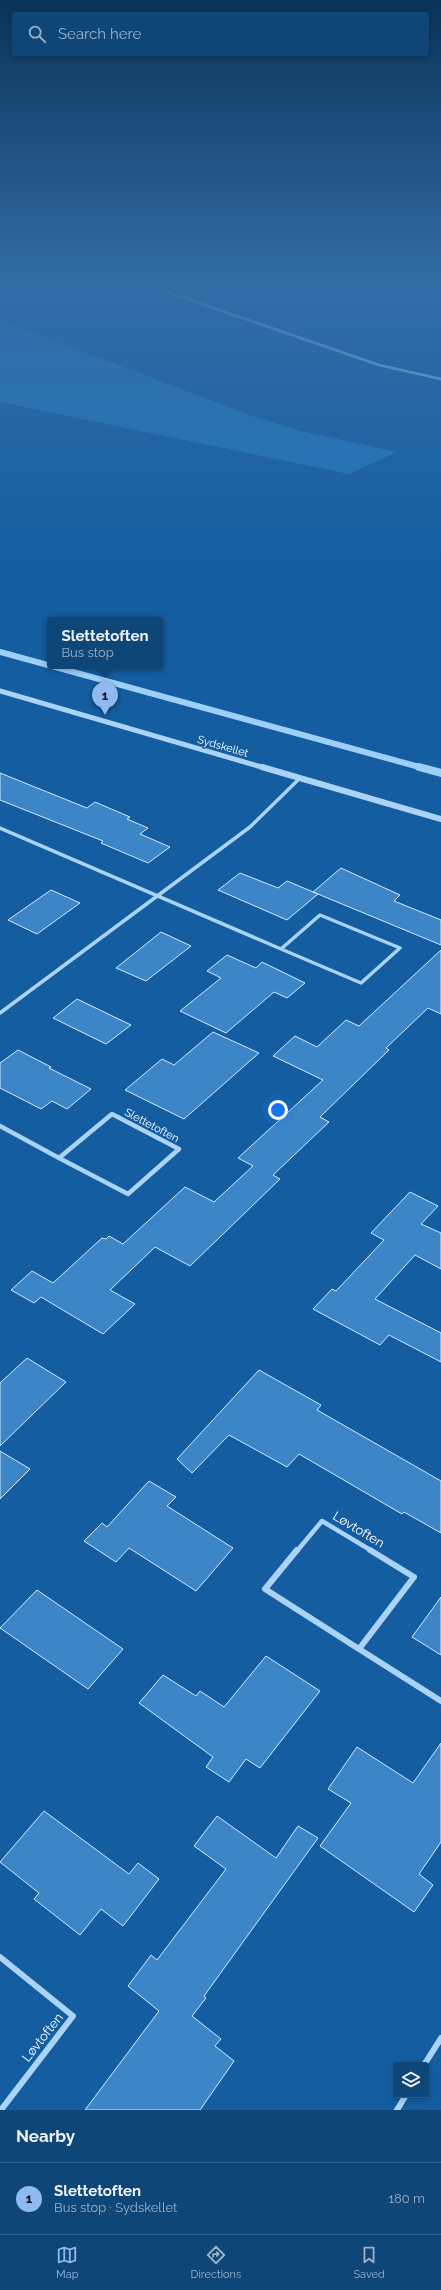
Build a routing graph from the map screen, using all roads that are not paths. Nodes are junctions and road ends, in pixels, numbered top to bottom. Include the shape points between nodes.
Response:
1 (0, 691) edge
2 (299, 778) junction
3 (441, 820) edge
4 (0, 828) edge
5 (157, 895) junction
6 (281, 948) junction
7 (0, 1013) edge
8 (0, 1126) edge
9 (59, 1158) junction
10 (359, 1649) junction
11 (441, 1701) edge
12 (0, 1957) edge
13 (441, 2038) edge
14 (426, 2062) edge
15 (404, 2098) edge
16 (1, 2110) edge
17 (397, 2110) edge

1 - 2 street, Sydskellet
2 - 3 street, Sydskellet
2 - 5 street via 250,828
4 - 5 street
5 - 6 street
5 - 7 street
6 - 6 street via 361,983 400,948 320,915
8 - 9 street, Slettetoften
9 - 9 street, Slettetoften via 112,1114 180,1149 128,1194
10 - 10 street, Løvtoften via 265,1589 322,1521 414,1577
10 - 11 street, Løvtoften
12 - 16 street, Løvtoften via 73,2016
13 - 14 street
15 - 17 street

